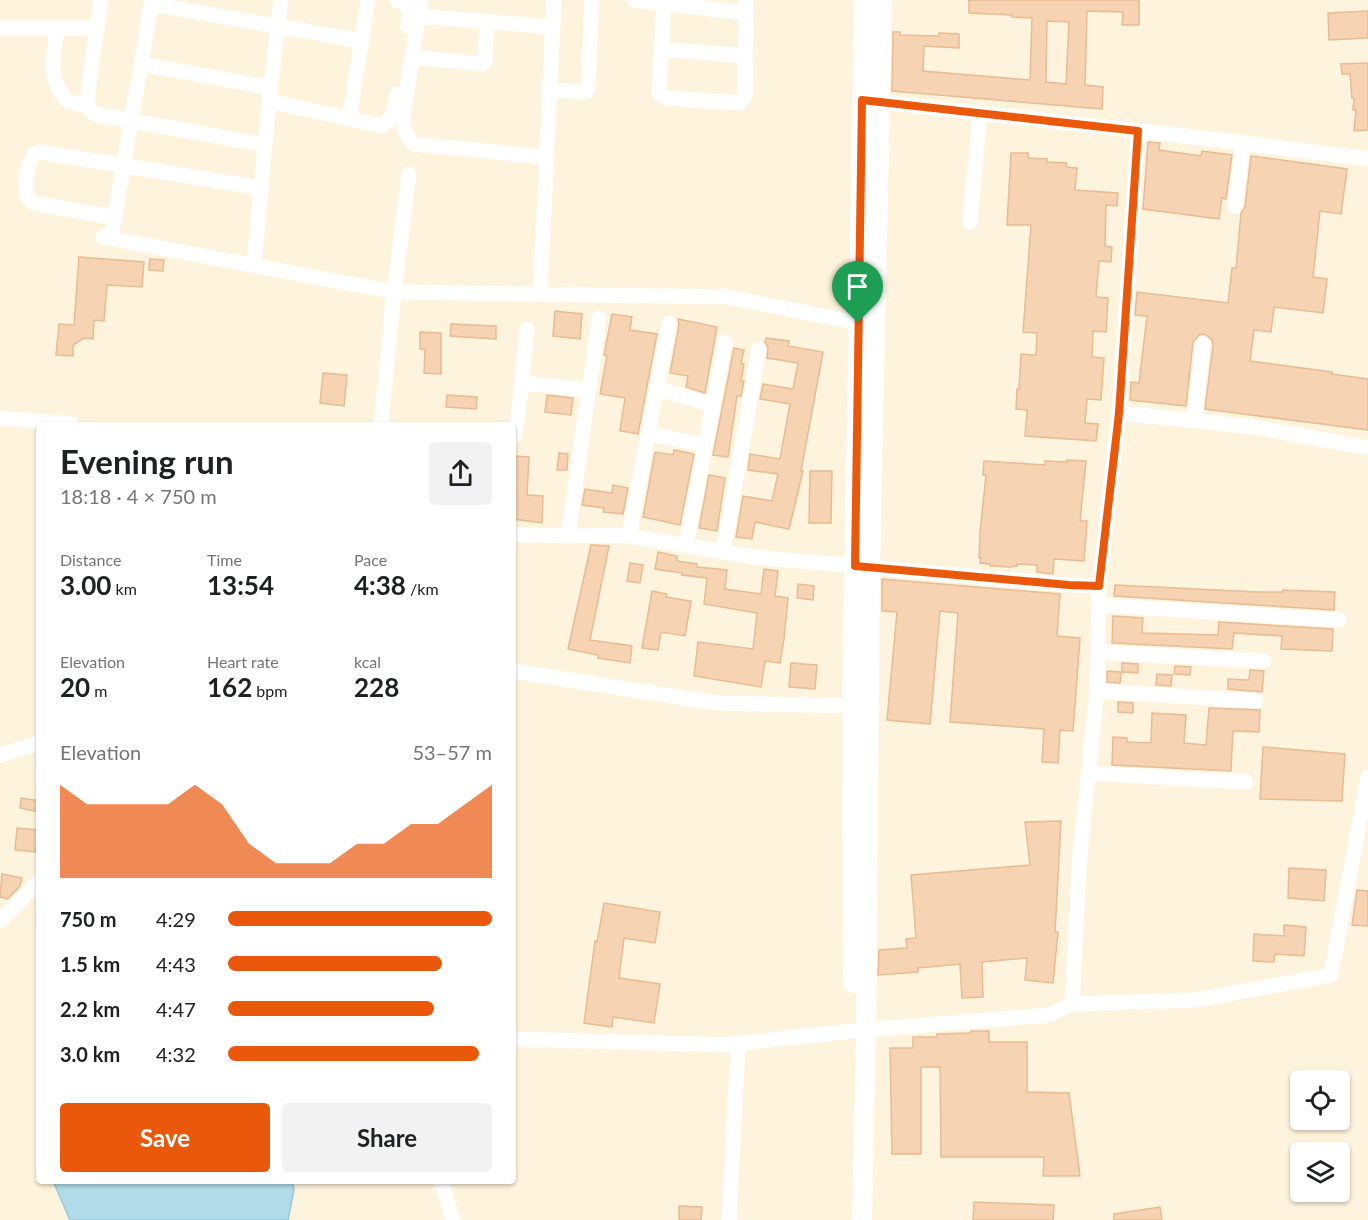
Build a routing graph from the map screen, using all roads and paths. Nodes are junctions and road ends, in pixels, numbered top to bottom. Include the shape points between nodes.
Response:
1 (101, 0) edge
2 (281, 0) edge
3 (368, 0) edge
4 (396, 0) edge
5 (421, 0) edge
6 (554, 0) edge
7 (592, 0) edge
8 (634, 0) edge
9 (864, 0) edge
10 (882, 0) edge
11 (151, 2) edge
12 (664, 3) junction
13 (746, 7) edge
14 (418, 16) junction
15 (487, 22) junction
16 (278, 25) junction
17 (552, 27) junction
18 (0, 28) edge
19 (57, 28) junction
20 (96, 28) junction
21 (361, 41) junction
22 (661, 48) junction
23 (746, 56) junction
24 (412, 57) junction
25 (141, 64) junction
26 (549, 90) junction
27 (270, 95) junction
28 (871, 101) junction
29 (88, 106) junction
30 (980, 113) junction
31 (350, 119) junction
32 (131, 121) junction
33 (1138, 131) junction
34 (1243, 143) junction
35 (265, 145) junction
36 (546, 157) junction
37 (1368, 159) edge
38 (123, 165) junction
39 (409, 174) dead end
40 (261, 188) junction
41 (1235, 206) dead end
42 (105, 216) dead end
43 (970, 223) dead end
44 (254, 264) junction
45 (394, 292) junction
46 (540, 294) junction
47 (599, 318) dead end
48 (669, 323) dead end
49 (858, 323) junction
50 (527, 329) dead end
51 (724, 342) dead end
52 (1203, 344) dead end
53 (759, 350) dead end
54 (522, 383) junction
55 (657, 389) junction
56 (589, 390) junction
57 (713, 405) junction
58 (1119, 413) junction
59 (0, 418) edge
60 (1194, 420) junction
61 (47, 422) edge
62 (381, 422) edge
63 (516, 428) edge
64 (649, 434) junction
65 (705, 445) junction
66 (1368, 448) edge
67 (516, 535) edge
68 (568, 536) junction
69 (629, 536) junction
70 (686, 545) junction
71 (723, 552) junction
72 (862, 566) junction
73 (1099, 586) junction
74 (1099, 605) junction
75 (1339, 620) dead end
76 (1098, 652) junction
77 (1264, 661) dead end
78 (516, 671) edge
79 (1097, 691) junction
80 (1256, 701) dead end
81 (852, 706) junction
82 (36, 744) edge
83 (0, 754) edge
84 (1089, 773) junction
85 (1368, 777) edge
86 (1246, 782) dead end
87 (36, 884) edge
88 (1, 918) edge
89 (1072, 1004) junction
90 (860, 1031) junction
91 (516, 1039) edge
92 (738, 1044) junction
93 (442, 1184) edge
94 (453, 1220) edge
95 (729, 1220) edge
96 (850, 1220) edge
97 (862, 1220) edge

1 - 20 street
2 - 16 street
3 - 21 street
4 - 31 street via 410,9 394,113 382,126
5 - 14 street
6 - 17 street
7 - 26 street via 588,89
8 - 12 street
9 - 28 street
10 - 28 street
11 - 16 street
11 - 25 street
12 - 13 street
12 - 22 street
13 - 23 street
14 - 15 street
14 - 24 street
15 - 17 street
15 - 24 street via 485,62 481,64
16 - 21 street
16 - 27 street
17 - 26 street
18 - 19 street
19 - 20 street
19 - 29 street via 54,81 67,101
20 - 29 street
21 - 31 street
22 - 23 street
22 - 23 street via 659,93 665,98 739,103 745,96
24 - 36 street via 403,117 408,138 414,144
25 - 27 street
25 - 32 street
26 - 36 street
27 - 31 street
27 - 35 street
28 - 30 street
28 - 49 street
28 - 72 street
29 - 32 street via 94,114
30 - 33 street
30 - 43 street
32 - 35 street
32 - 38 street
33 - 34 street
33 - 58 street
34 - 37 street
34 - 41 street
35 - 40 street
36 - 46 street
38 - 40 street
38 - 42 street via 40,152 31,160 25,193 28,200
38 - 44 street via 107,238
39 - 45 street
40 - 44 street
44 - 45 street
45 - 46 street
45 - 62 street
46 - 49 street via 728,297
47 - 56 street
48 - 55 street
49 - 72 street
50 - 54 street
51 - 57 street
52 - 60 street
53 - 71 street
54 - 56 street
54 - 63 street
55 - 57 street
55 - 64 street
56 - 68 street
57 - 65 street
58 - 60 street
58 - 73 street
59 - 61 street
60 - 66 street
64 - 65 street
64 - 69 street
65 - 70 street
67 - 68 street
68 - 69 street
69 - 70 street
70 - 71 street
71 - 72 street
72 - 73 street
72 - 81 street
72 - 90 street
73 - 74 street
74 - 75 street
74 - 76 street
76 - 77 street
76 - 79 street
78 - 81 street via 717,703
79 - 80 street
79 - 84 street
81 - 90 street
82 - 83 street
84 - 86 street
84 - 89 street via 1080,854
85 - 89 street via 1331,975 1196,1000
87 - 88 street
89 - 90 street via 1049,1015
90 - 92 street
90 - 96 street
90 - 97 street
91 - 92 street
92 - 95 street
93 - 94 street

